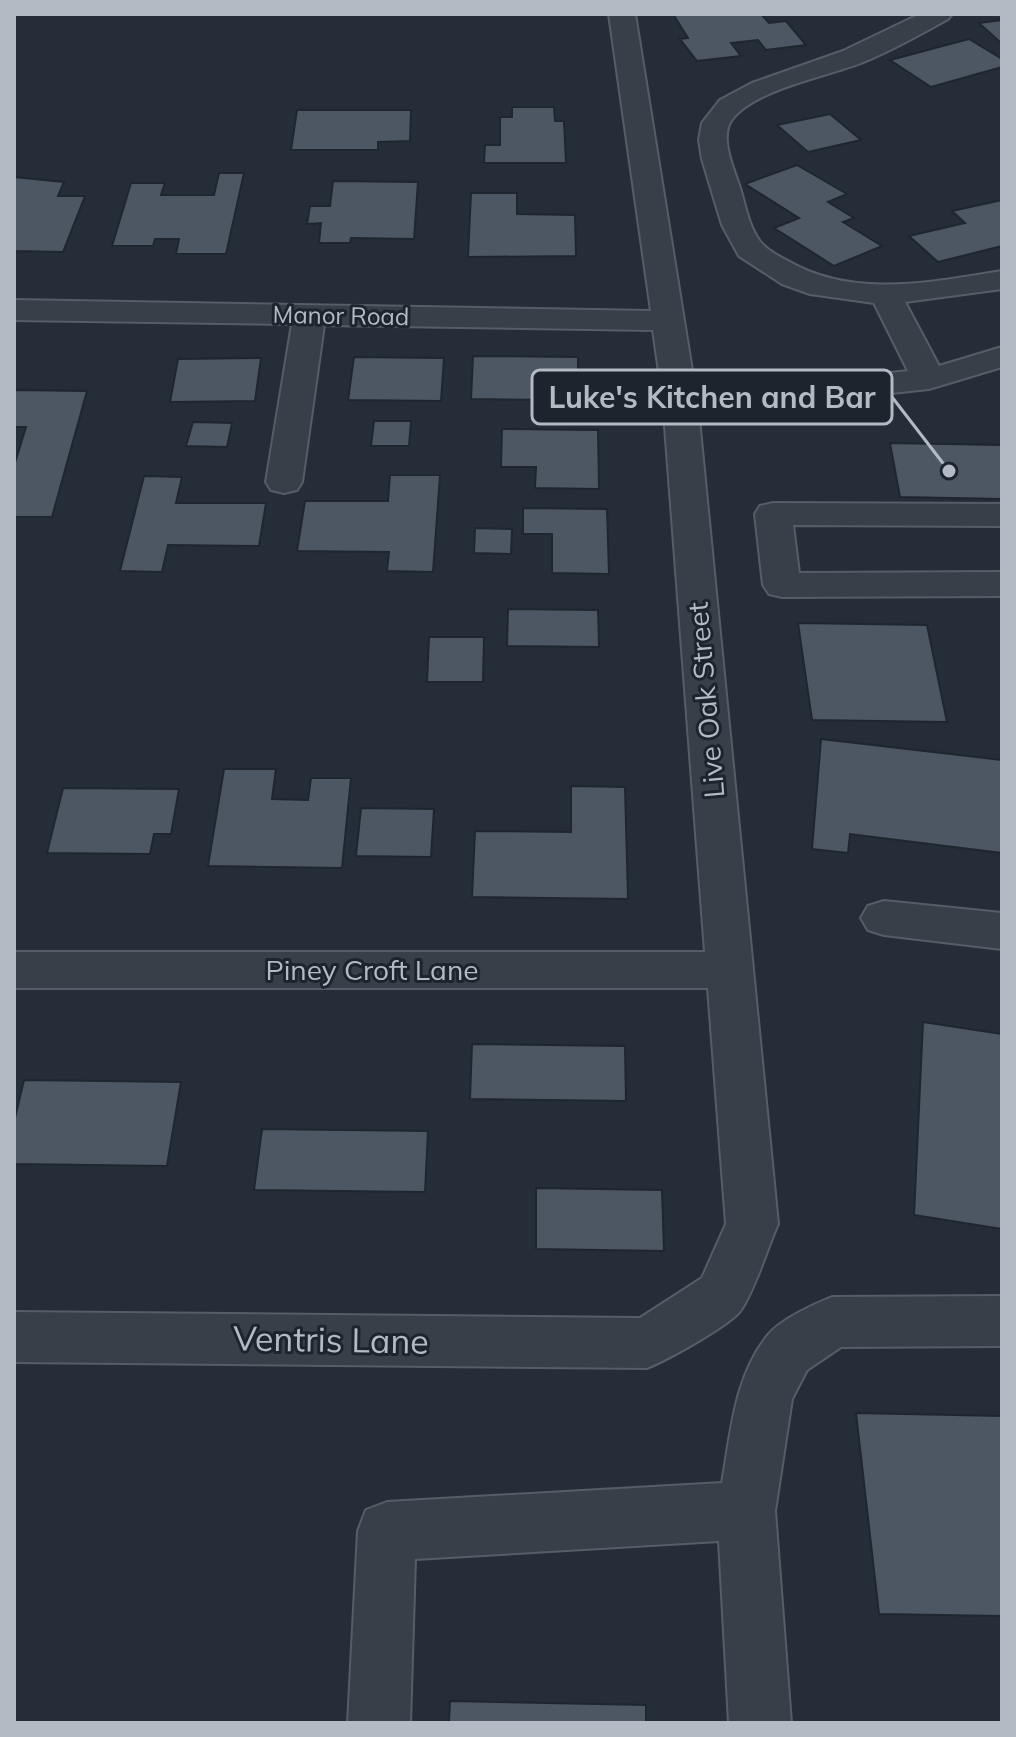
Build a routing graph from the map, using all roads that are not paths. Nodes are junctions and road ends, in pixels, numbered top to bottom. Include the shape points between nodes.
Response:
1 (622, 14) edge
2 (939, 14) edge
3 (1002, 280) edge
4 (885, 293) junction
5 (14, 310) edge
6 (309, 315) junction
7 (668, 321) junction
8 (1002, 357) edge
9 (929, 379) junction
10 (680, 400) junction
11 (284, 482) dead end
12 (1002, 515) edge
13 (1002, 584) edge
14 (884, 918) dead end
15 (1002, 931) edge
16 (14, 970) edge
17 (730, 970) junction
18 (1002, 1321) edge
19 (14, 1337) edge
20 (647, 1343) joint
21 (746, 1511) junction
22 (379, 1723) edge
23 (760, 1723) edge

1 - 7 street, Live Oak Street
2 - 4 street via 849,59 744,95 719,116 713,137 734,220 749,249 786,276 837,291
3 - 4 street
4 - 9 street
5 - 6 street, Manor Road
6 - 7 street, Manor Road
6 - 11 street
7 - 10 street, Live Oak Street
8 - 9 street
9 - 10 street
10 - 17 street, Live Oak Street
12 - 13 street via 773,514 782,585
14 - 15 street
16 - 17 street, Piney Croft Lane
17 - 20 street, Live Oak Street via 752,1224 721,1295
18 - 21 street via 832,1322 788,1352 765,1395
19 - 20 street, Ventris Lane
21 - 22 street via 387,1531
21 - 23 street

